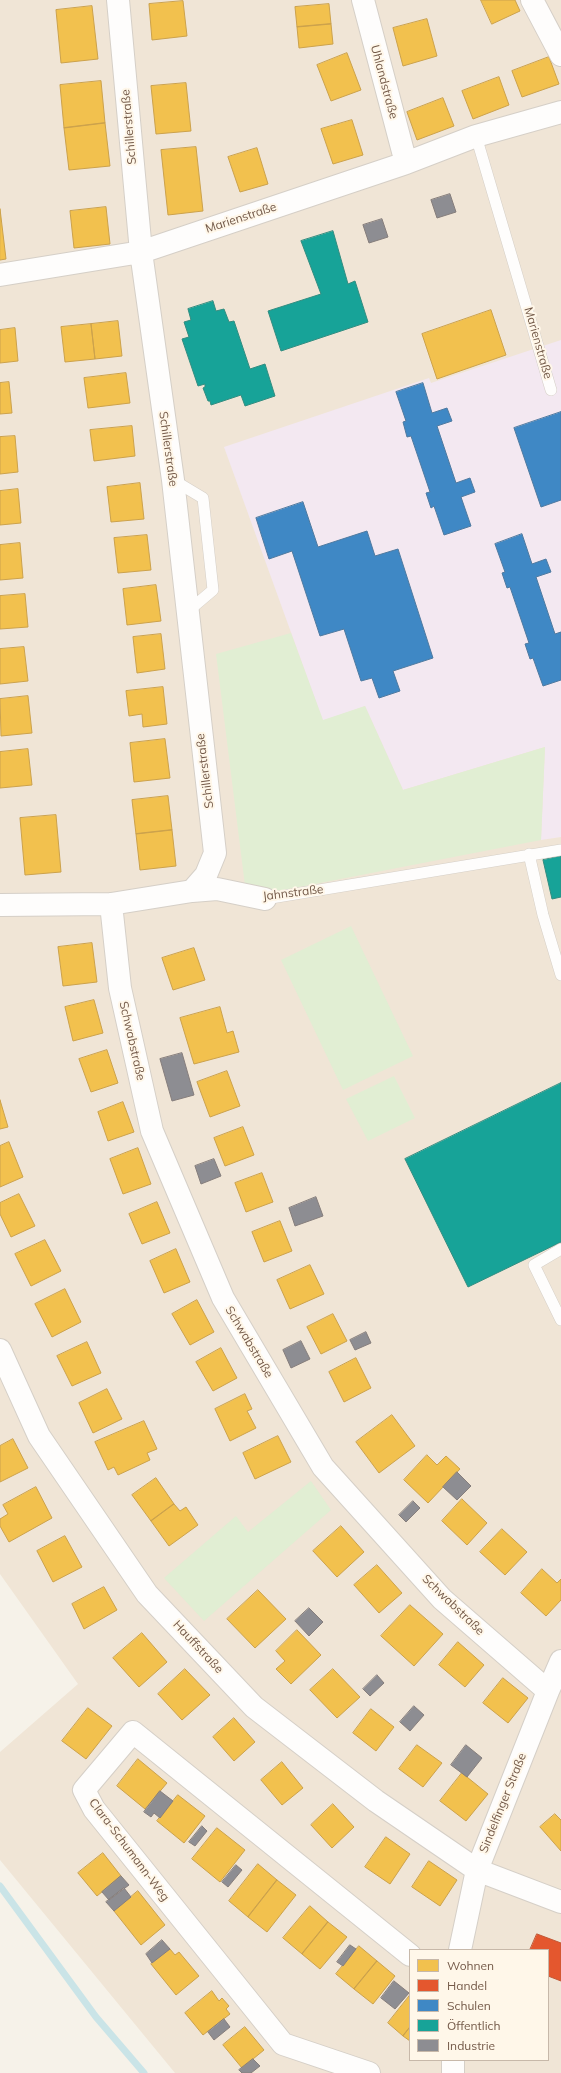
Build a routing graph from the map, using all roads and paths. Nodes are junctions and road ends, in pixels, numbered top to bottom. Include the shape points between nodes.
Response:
1 (118, 0) edge
2 (363, 0) edge
3 (532, 0) edge
4 (561, 55) edge
5 (561, 112) edge
6 (476, 136) junction
7 (406, 164) junction
8 (141, 252) junction
9 (0, 275) edge
10 (551, 390) dead end
11 (173, 480) junction
12 (187, 612) junction
13 (561, 850) edge
14 (530, 854) junction
15 (192, 891) junction
16 (265, 899) joint
17 (111, 904) junction
18 (0, 905) edge
19 (561, 975) edge
20 (561, 1249) edge
21 (561, 1320) edge
22 (0, 1350) edge
23 (561, 1661) edge
24 (548, 1691) junction
25 (477, 1870) junction
26 (561, 1902) edge
27 (460, 1949) edge
28 (409, 1954) edge
29 (453, 2061) edge
30 (369, 2073) edge
31 (453, 2073) edge

1 - 8 street, Schillerstraße
2 - 7 street, Uhlandstraße
3 - 4 street
5 - 6 street, Marienstraße
6 - 7 street, Marienstraße
6 - 10 lane, Marienstraße
7 - 8 street, Marienstraße
8 - 9 street, Marienstraße
8 - 11 street, Schillerstraße
11 - 12 street, Schillerstraße
11 - 12 lane via 203,498 213,590
12 - 15 street, Schillerstraße via 215,853 206,875
13 - 14 lane, Jahnstraße
14 - 16 lane, Jahnstraße
14 - 19 lane via 543,915
15 - 16 street, Jahnstraße via 217,889
15 - 17 street, Jahnstraße
17 - 18 street, Jahnstraße
17 - 24 street, Schwabstraße via 120,988 152,1131 223,1298 323,1467 442,1599
20 - 21 lane via 534,1265
22 - 25 street, Hauffstraße via 39,1436 147,1594 254,1707 376,1801
23 - 24 street, Sindelfinger Straße
24 - 25 street, Sindelfinger Straße
25 - 26 street, Hauffstraße
25 - 27 street, Sindelfinger Straße
28 - 30 street, Clara-Schumann-Weg via 134,1732 84,1790 94,1809 283,2044
29 - 31 street

